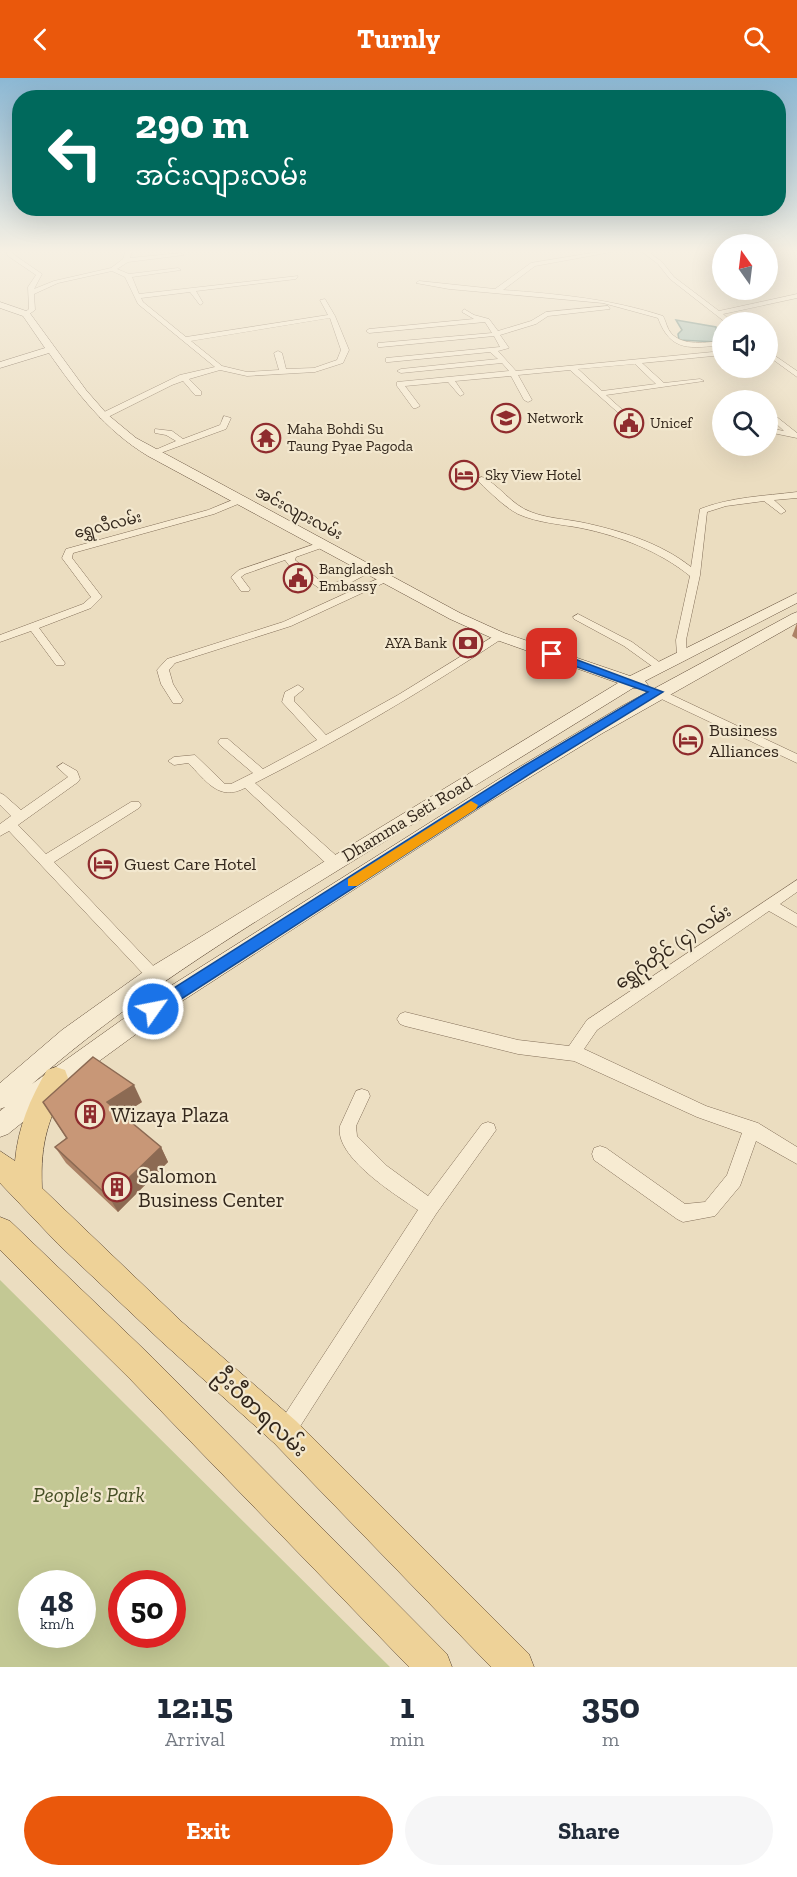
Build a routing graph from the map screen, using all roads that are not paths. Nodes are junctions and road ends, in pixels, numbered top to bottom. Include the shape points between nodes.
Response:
1 (33, 324) edge
2 (168, 324) edge
3 (281, 324) edge
4 (335, 324) edge
5 (442, 324) edge
6 (490, 324) edge
7 (531, 324) edge
8 (664, 324) edge
9 (369, 331) dead end
10 (498, 334) junction
11 (188, 339) junction
12 (712, 343) edge
13 (381, 345) dead end
14 (51, 349) junction
15 (492, 350) junction
16 (278, 352) dead end
17 (712, 354) edge
18 (388, 360) dead end
19 (504, 361) junction
20 (778, 361) edge
21 (637, 362) junction
22 (0, 365) edge
23 (220, 368) junction
24 (573, 369) junction
25 (283, 371) junction
26 (402, 371) dead end
27 (512, 373) junction
28 (797, 375) edge
29 (183, 377) junction
30 (449, 378) junction
31 (700, 381) dead end
32 (662, 386) junction
33 (198, 393) dead end
34 (460, 394) dead end
35 (600, 394) junction
36 (528, 400) dead end
37 (416, 406) dead end
38 (623, 415) dead end
39 (103, 416) junction
40 (227, 418) dead end
41 (778, 421) edge
42 (158, 431) dead end
43 (778, 432) edge
44 (796, 437) edge
45 (181, 441) junction
46 (152, 453) junction
47 (482, 480) dead end
48 (797, 495) edge
49 (766, 498) junction
50 (240, 500) junction
51 (781, 511) dead end
52 (324, 544) junction
53 (291, 555) junction
54 (369, 570) junction
55 (695, 576) junction
56 (384, 579) junction
57 (245, 589) dead end
58 (797, 597) edge
59 (578, 617) dead end
60 (797, 617) edge
61 (33, 627) junction
62 (499, 636) junction
63 (0, 639) edge
64 (682, 655) junction
65 (60, 663) dead end
66 (660, 667) junction
67 (633, 681) junction
68 (298, 689) dead end
69 (657, 692) junction
70 (177, 700) dead end
71 (324, 740) junction
72 (224, 741) dead end
73 (797, 759) edge
74 (174, 761) dead end
75 (63, 767) dead end
76 (261, 774) junction
77 (246, 782) junction
78 (0, 798) edge
79 (135, 805) dead end
80 (10, 824) edge
81 (45, 861) junction
82 (334, 863) junction
83 (353, 882) junction
84 (797, 885) edge
85 (770, 905) junction
86 (797, 921) edge
87 (154, 976) junction
88 (405, 1019) dead end
89 (575, 1051) junction
90 (45, 1073) junction
91 (0, 1084) edge
92 (362, 1096) dead end
93 (0, 1098) edge
94 (0, 1126) edge
95 (752, 1129) junction
96 (488, 1130) dead end
97 (600, 1154) dead end
98 (797, 1156) edge
99 (0, 1164) edge
100 (29, 1194) junction
101 (429, 1208) junction
102 (0, 1231) edge
103 (285, 1432) junction
104 (434, 1667) edge
105 (516, 1667) edge

1 - 14 main road, အင်းလျားလမ်း
2 - 11 street
3 - 11 street
4 - 25 street via 345,350 340,362 315,370
5 - 9 street
6 - 10 street
7 - 10 street
8 - 12 street via 677,341
10 - 13 street
10 - 15 street via 505,348
11 - 23 street
14 - 22 main road
14 - 39 main road, အင်းလျားလမ်း
15 - 18 street
15 - 19 street
16 - 25 street
17 - 21 street
19 - 26 street
19 - 27 street
20 - 28 street
21 - 24 street
21 - 32 street
23 - 25 street via 247,374
23 - 29 street
24 - 27 street
24 - 35 street
27 - 30 street
27 - 36 street
29 - 33 street
29 - 39 street
30 - 34 street
30 - 37 street via 400,384
31 - 32 street
32 - 35 street
35 - 38 street
39 - 46 main road, အင်းလျားလမ်း
40 - 45 street via 223,427
41 - 44 street
42 - 45 street
43 - 44 street
45 - 46 street
46 - 50 main road, အင်းလျားလမ်း
47 - 55 street via 508,504 524,512 636,541
48 - 49 street
49 - 51 street
49 - 55 street via 717,505 703,511
50 - 52 main road, အင်းလျားလမ်း
50 - 61 street, ရွှေလီလမ်း via 211,512 69,551 68,558 97,597 87,606
52 - 53 street
52 - 54 main road, အင်းလျားလမ်း
53 - 54 street via 294,566 323,588 334,587
53 - 57 street via 238,574 236,577
54 - 56 main road, အင်းလျားလမ်း
55 - 64 street via 681,640
56 - 62 main road, အင်းလျားလမ်း
56 - 70 street via 286,624 171,661 163,670
58 - 64 main road, Dhamma Seti Road
59 - 66 street
60 - 69 main road, Dhamma Seti Road
61 - 63 street, ရွှေလီလမ်း
61 - 65 street
62 - 67 main road, အင်းလျားလမ်း
62 - 71 street via 434,680
64 - 66 main road, Dhamma Seti Road
66 - 67 main road, Dhamma Seti Road
67 - 69 main road, အင်းလျားလမ်း
67 - 82 main road, Dhamma Seti Road
68 - 71 street via 289,695 288,702
69 - 73 street
69 - 83 main road, Dhamma Seti Road via 528,769
71 - 76 street
72 - 76 street
74 - 77 street via 192,758 226,790
75 - 80 street via 74,779
76 - 77 street
77 - 82 street
78 - 80 street
79 - 81 street
80 - 81 street
81 - 87 street
82 - 83 main road
82 - 87 main road, Dhamma Seti Road
83 - 90 main road, Dhamma Seti Road via 114,1034
84 - 85 street, ရွှေဂုံတိုင် (၄) လမ်း
85 - 86 street
85 - 89 street, ရွှေဂုံတိုင် (၄) လမ်း via 592,1025
87 - 90 main road, Dhamma Seti Road via 70,1037
88 - 89 street via 518,1047
89 - 95 street via 703,1112
90 - 91 main road
90 - 93 main road
90 - 94 main road, Dhamma Seti Road
90 - 100 main road via 27,1161
92 - 101 street via 347,1131 349,1142 361,1156
95 - 97 street via 734,1180 709,1210 683,1214
95 - 98 street
96 - 101 street
99 - 100 main road, ဦးဝီစာရလမ်း
100 - 103 main road, ဦးဝီစာရလမ်း via 172,1332
101 - 103 street
102 - 104 main road via 141,1368
103 - 105 main road, ဦးဝီစာရလမ်း

